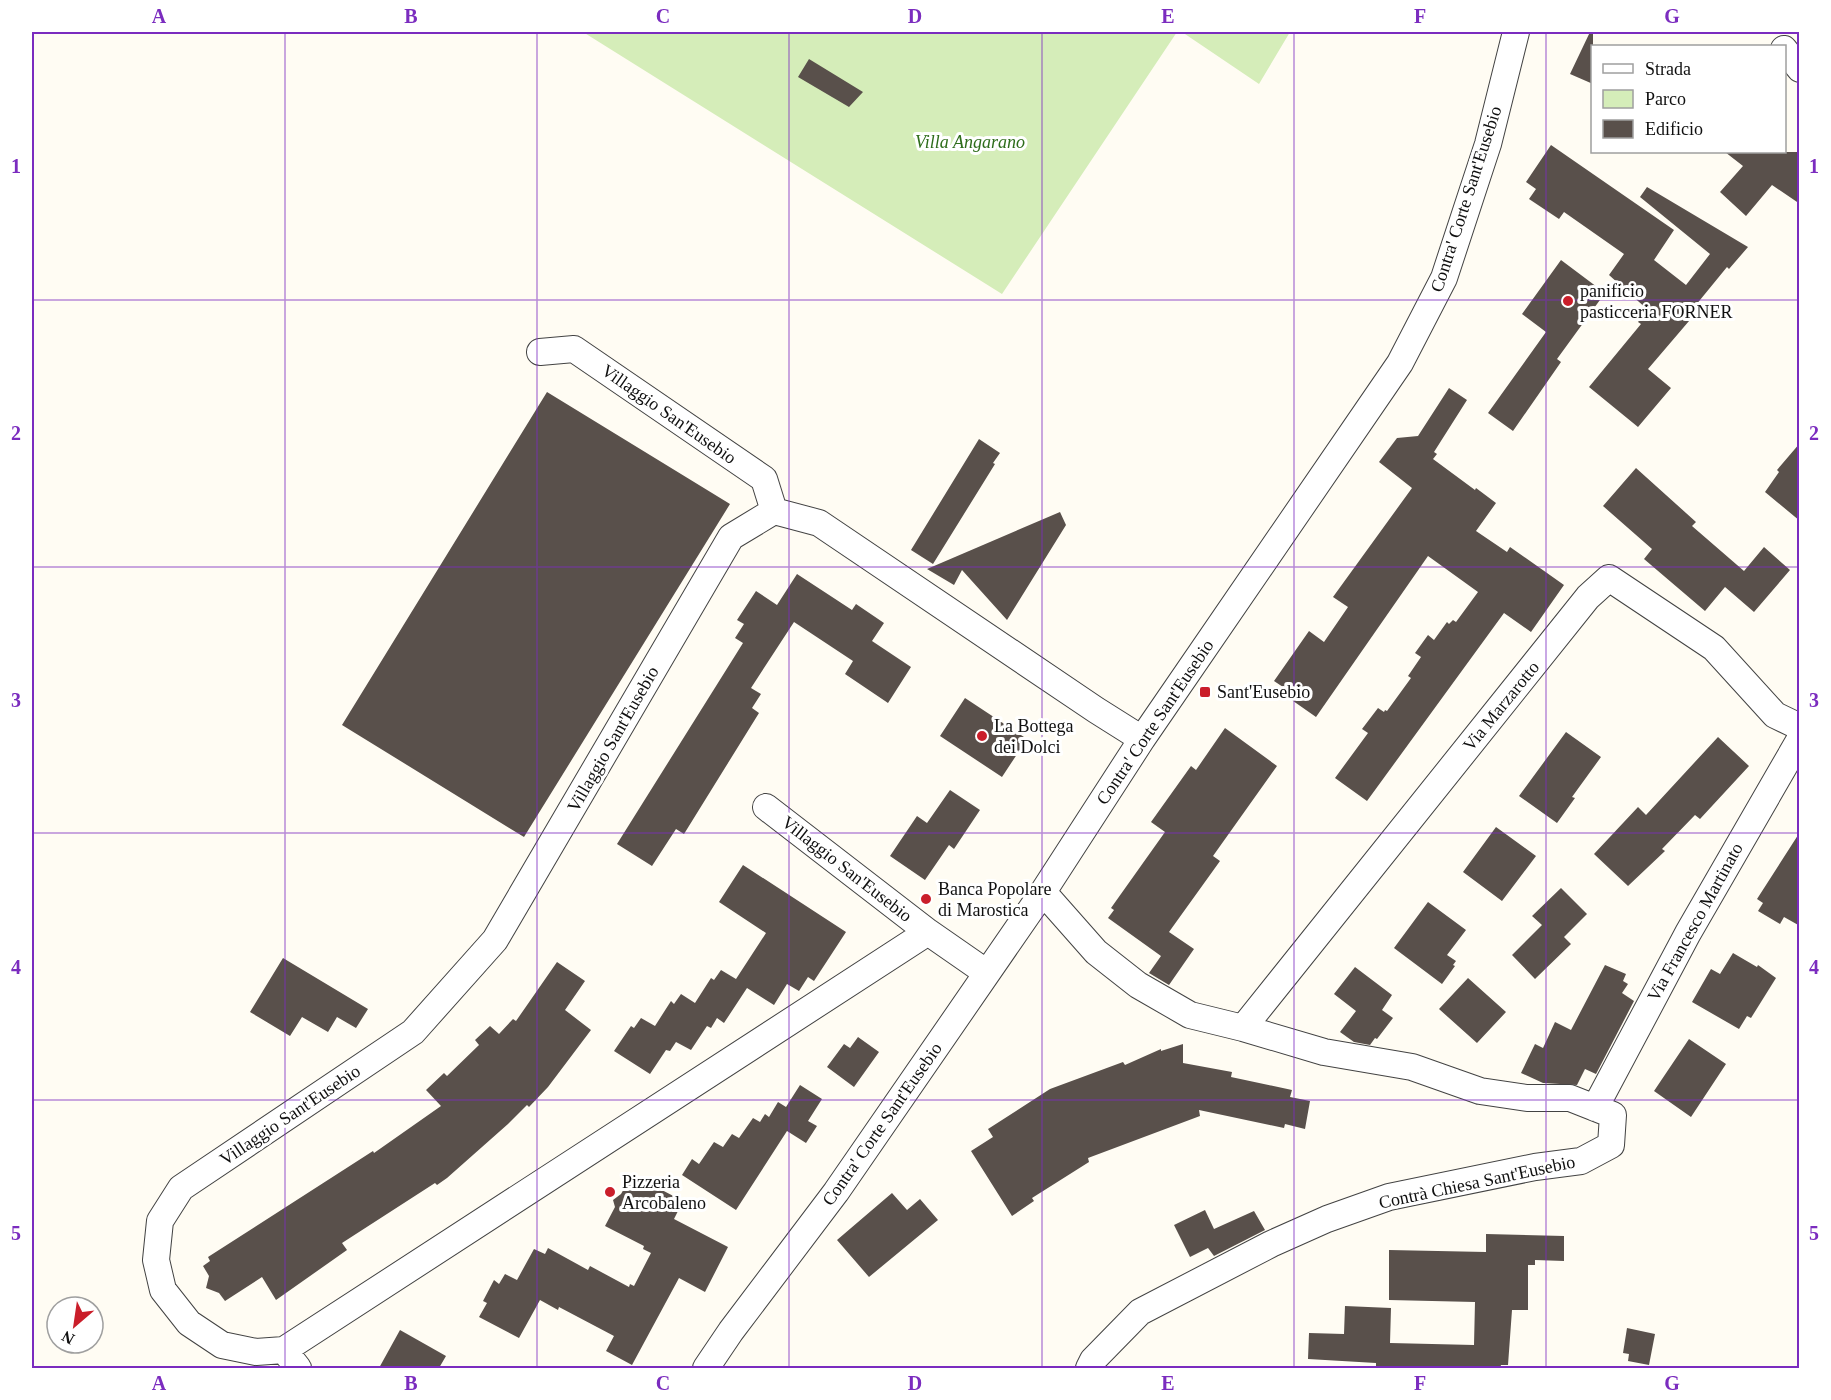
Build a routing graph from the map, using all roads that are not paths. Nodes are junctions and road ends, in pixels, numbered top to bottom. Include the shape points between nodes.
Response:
1 (1516, 32) edge
2 (1771, 32) edge
3 (1782, 45) edge
4 (1786, 51) edge
5 (1800, 69) edge
6 (540, 352) dead end
7 (774, 511) junction
8 (1800, 727) edge
9 (1142, 739) junction
10 (1800, 739) edge
11 (766, 807) dead end
12 (1043, 892) junction
13 (928, 932) junction
14 (987, 973) junction
15 (1243, 1028) junction
16 (1595, 1107) junction
17 (291, 1359) edge
18 (706, 1368) edge
19 (1089, 1368) edge

1 - 9 street, Contra' Corte Sant'Eusebio via 1488,144 1444,278 1400,363
2 - 3 street
4 - 5 street
6 - 7 street, Villaggio San'Eusebio via 574,349 764,479
7 - 9 street via 819,523
7 - 17 street, Villaggio Sant'Eusebio via 731,537 495,940 413,1032 181,1188 159,1221 156,1260 163,1290 189,1323 222,1345
8 - 15 street, Via Marzarotto via 1775,716 1714,648 1608,578 1588,597
9 - 12 street, Contra' Corte Sant'Eusebio
10 - 16 street, Via Francesco Martinato via 1688,933
11 - 13 street, Villaggio San'Eusebio
12 - 14 street, Contra' Corte Sant'Eusebio
12 - 15 street, Contrà Chiesa Sant'Eusebio via 1096,952 1138,985 1190,1015
13 - 14 street
13 - 17 street, Villaggio Sant'Eusebio
14 - 18 street, Contra' Corte Sant'Eusebio via 836,1192
15 - 16 street, Contrà Chiesa Sant'Eusebio via 1324,1052 1412,1067 1480,1090 1527,1098 1570,1098
16 - 19 street, Contrà Chiesa Sant'Eusebio via 1613,1115 1611,1145 1581,1161 1389,1197 1327,1220 1140,1312

